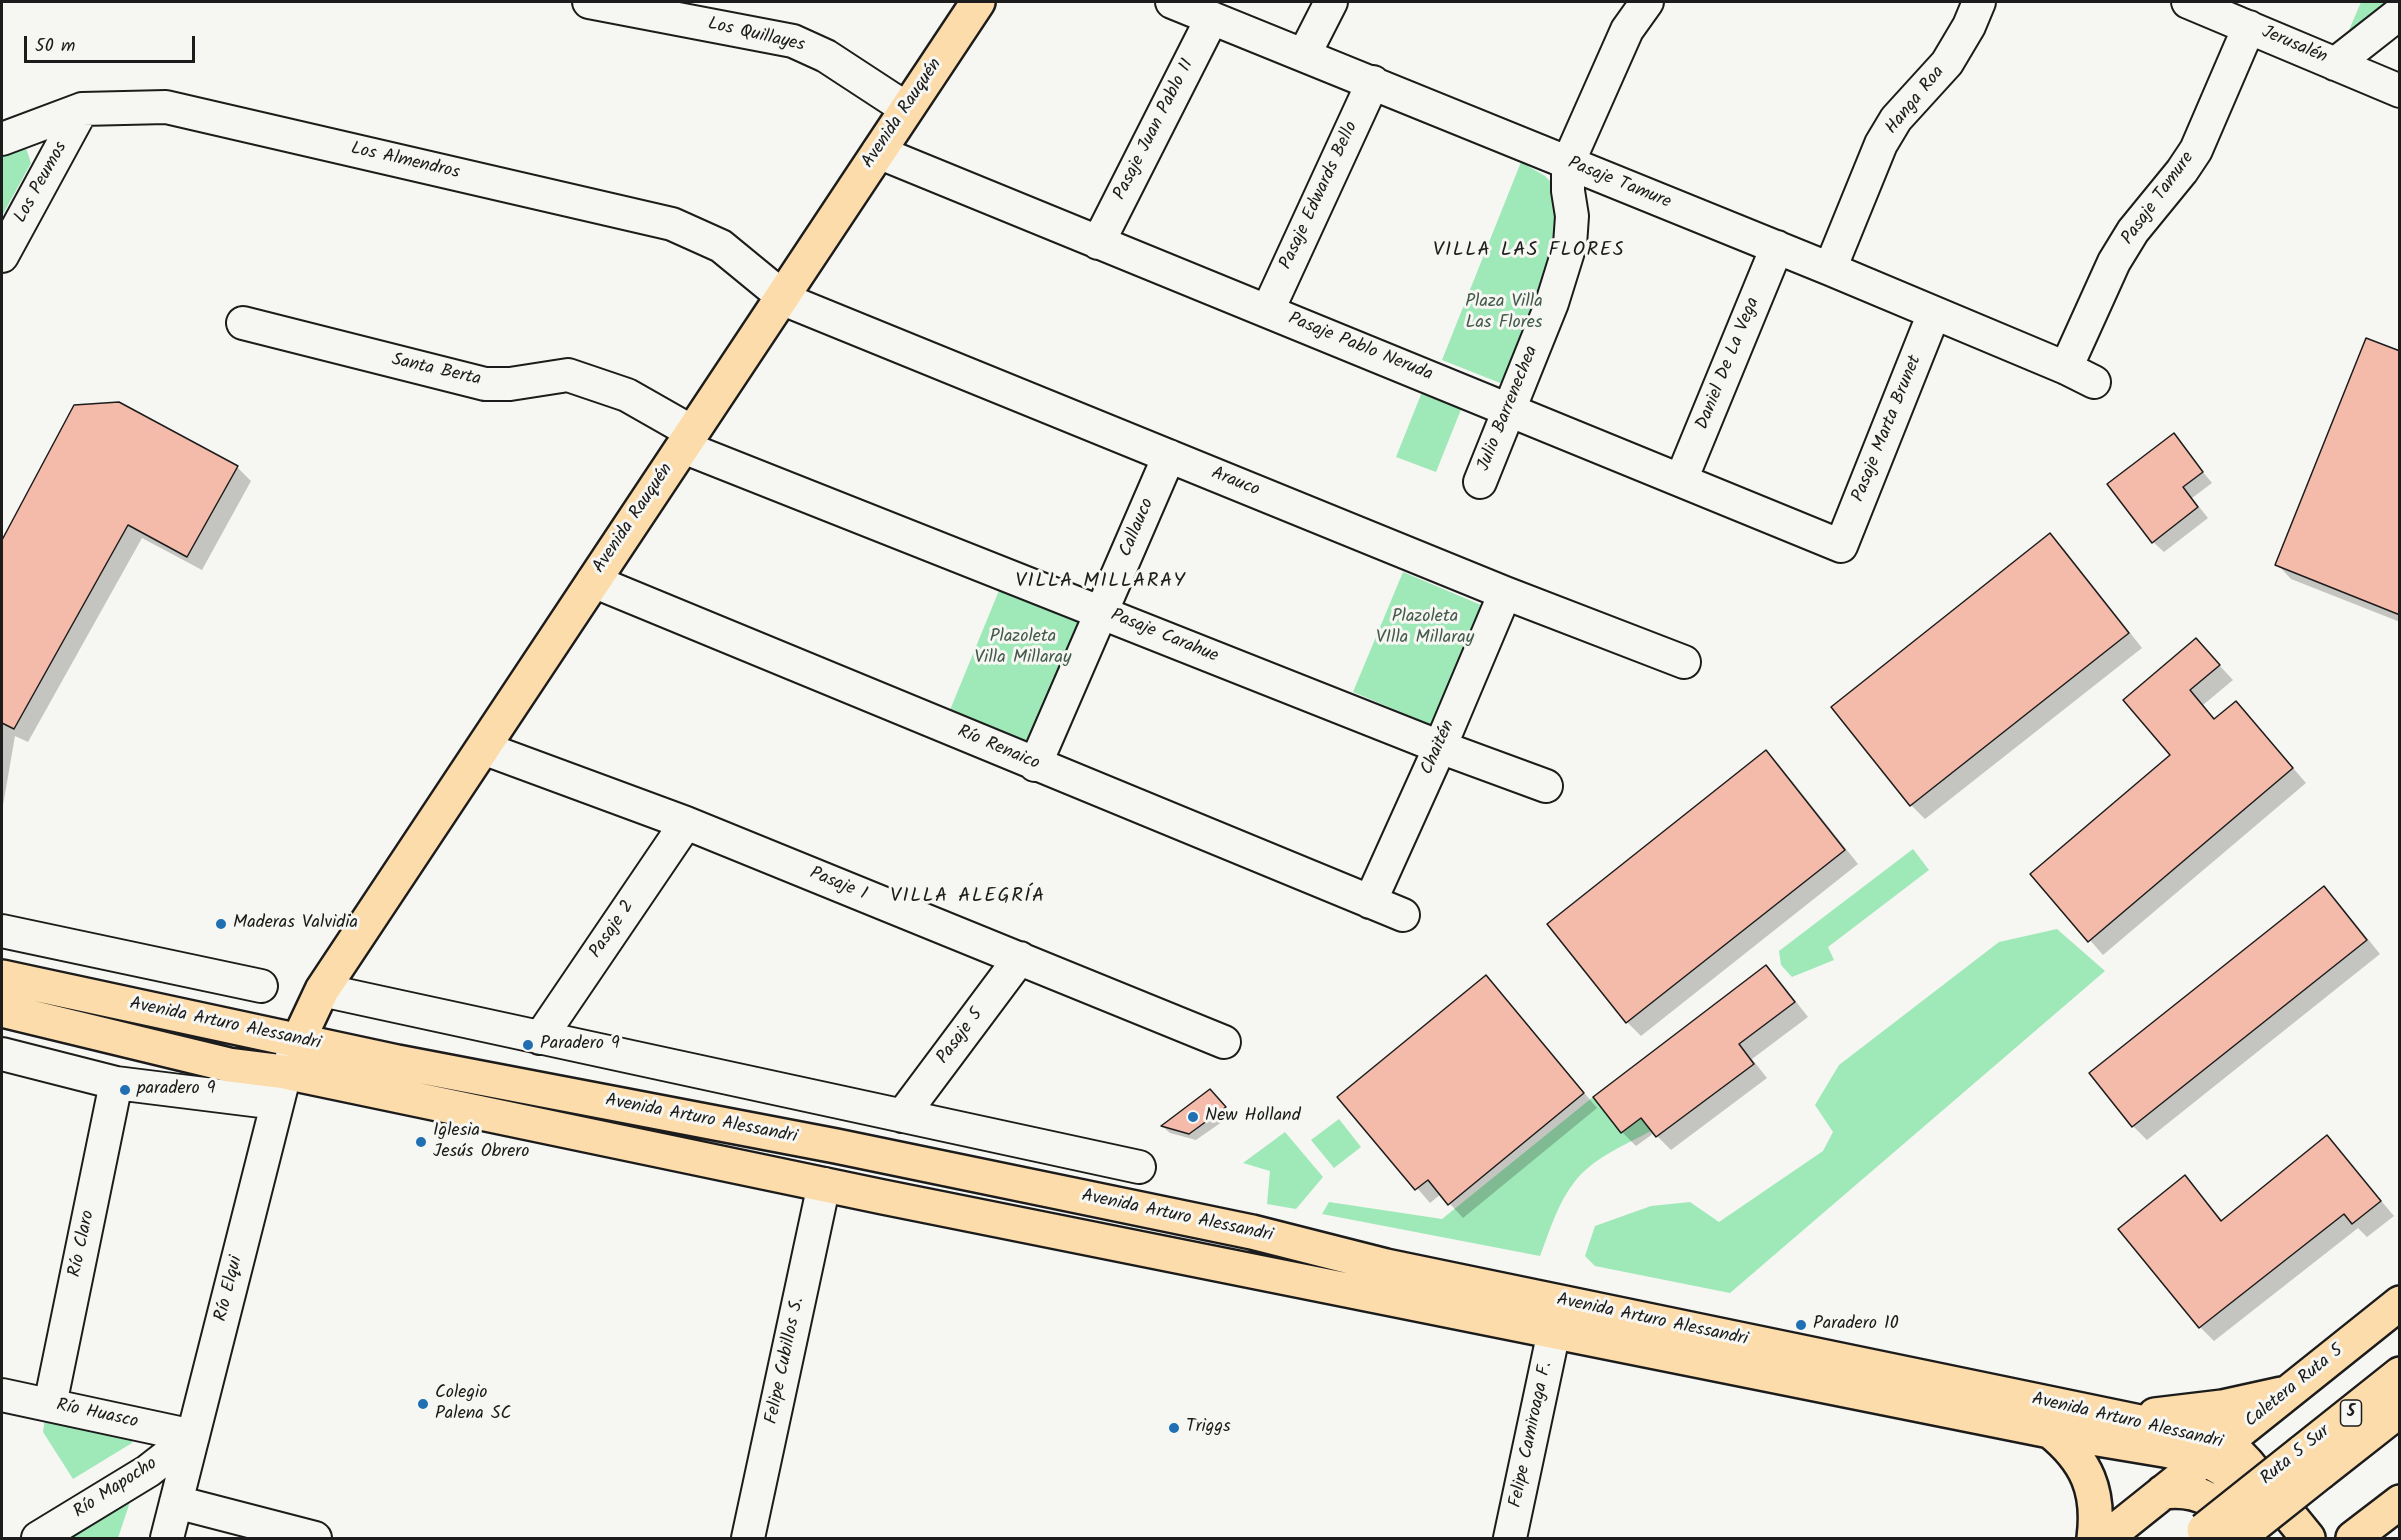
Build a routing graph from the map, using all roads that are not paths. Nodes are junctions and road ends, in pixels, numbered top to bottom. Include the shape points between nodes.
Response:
1 (589, 2) edge
2 (978, 2) edge
3 (1172, 2) edge
4 (1330, 2) edge
5 (1647, 2) edge
6 (1979, 2) edge
7 (2188, 2) edge
8 (2400, 13) edge
9 (1212, 18) junction
10 (2249, 27) junction
11 (1305, 55) junction
12 (2335, 63) junction
13 (1373, 82) junction
14 (2400, 91) edge
15 (82, 109) junction
16 (907, 109) junction
17 (2, 140) edge
18 (878, 152) junction
19 (1568, 163) junction
20 (1098, 243) junction
21 (1777, 248) junction
22 (2, 256) edge
23 (1830, 269) junction
24 (785, 299) junction
25 (1268, 310) junction
26 (1934, 313) junction
27 (243, 323) dead end
28 (2066, 368) junction
29 (2094, 382) dead end
30 (1507, 409) junction
31 (687, 439) junction
32 (1169, 456) junction
33 (1681, 480) junction
34 (1480, 482) dead end
35 (1841, 546) joint
36 (593, 581) junction
37 (1505, 593) junction
38 (1102, 612) junction
39 (1684, 662) dead end
40 (1440, 747) junction
41 (483, 748) junction
42 (1035, 765) junction
43 (1546, 786) dead end
44 (686, 823) junction
45 (1370, 902) junction
46 (1403, 915) dead end
47 (2, 931) edge
48 (1020, 958) junction
49 (2, 977) edge
50 (261, 986) dead end
51 (322, 990) junction
52 (2, 1010) edge
53 (540, 1038) junction
54 (298, 1041) junction
55 (1224, 1042) dead end
56 (2, 1054) edge
57 (285, 1072) junction
58 (116, 1083) junction
59 (277, 1103) junction
60 (902, 1116) junction
61 (1139, 1167) dead end
62 (824, 1184) junction
63 (2400, 1303) edge
64 (1554, 1331) junction
65 (2400, 1374) edge
66 (2285, 1394) junction
67 (2, 1395) edge
68 (50, 1405) junction
69 (2400, 1410) edge
70 (2123, 1417) junction
71 (2050, 1431) junction
72 (193, 1436) junction
73 (2216, 1451) junction
74 (2311, 1462) junction
75 (2163, 1492) junction
76 (176, 1502) junction
77 (2400, 1502) edge
78 (2199, 1534) edge
79 (38, 1539) edge
80 (167, 1539) edge
81 (315, 1539) edge
82 (748, 1539) edge
83 (1510, 1539) edge
84 (2094, 1539) edge
85 (2106, 1539) edge
86 (2238, 1539) edge
87 (2248, 1539) edge
88 (2279, 1539) edge
89 (2308, 1539) edge
90 (2353, 1539) edge

1 - 16 street, Los Quillayes via 793,41 826,56
2 - 16 main road, Avenida Rauquén
3 - 9 street, Pasaje Tamure
4 - 11 street
5 - 19 street, Julio Barrenechea via 1627,30
6 - 23 street, Hanga Roa via 1947,63 1896,119 1881,144
7 - 10 street, Jerusalén
8 - 12 street
9 - 11 street, Pasaje Tamure
9 - 20 street, Pasaje Juan Pablo II
10 - 12 street, Jerusalén
10 - 28 street, Pasaje Tamure via 2196,150 2114,262
11 - 13 street, Pasaje Tamure
12 - 14 street, Jerusalén
13 - 19 street, Pasaje Tamure
13 - 25 street, Pasaje Edwards Bello
15 - 17 street, Los Almendros
15 - 22 street, Los Peumos
15 - 24 street, Los Almendros via 165,107 672,224 721,246
16 - 18 main road, Avenida Rauquén
18 - 20 street, Pasaje Pablo Neruda
18 - 24 main road, Avenida Rauquén
19 - 21 street, Pasaje Tamure
19 - 30 street, Julio Barrenechea via 1570,245 1552,303
20 - 25 street, Pasaje Pablo Neruda
21 - 23 street, Pasaje Tamure
21 - 33 street, Daniel De La Vega
23 - 26 street, Pasaje Tamure
24 - 31 main road, Avenida Rauquén
24 - 32 street, Arauco
25 - 30 street, Pasaje Pablo Neruda
26 - 28 street, Pasaje Tamure
26 - 35 street, Pasaje Marta Brunet
27 - 31 street, Santa Berta via 484,384 568,375 627,395
28 - 29 street, Pasaje Tamure
30 - 33 street, Pasaje Pablo Neruda
30 - 34 street, Julio Barrenechea
31 - 36 main road, Avenida Rauquén
31 - 38 street, Pasaje Carahue
32 - 37 street, Arauco
32 - 38 street, Callauco
33 - 35 street, Pasaje Pablo Neruda
36 - 41 main road, Avenida Rauquén
36 - 42 street, Río Renaico
37 - 39 street, Arauco
37 - 40 street, Chaitén
38 - 40 street, Pasaje Carahue
38 - 42 street, Callauco
40 - 43 street, Pasaje Carahue
40 - 45 street, Chaitén
41 - 44 street, Pasaje 1
41 - 51 main road, Avenida Rauquén
42 - 45 street, Río Renaico
44 - 48 street, Pasaje 1
44 - 53 street, Pasaje 2
45 - 46 street, Río Renaico
47 - 50 street
48 - 55 street, Pasaje 1
48 - 60 street, Pasaje 5
49 - 54 main road, Avenida Arturo Alessandri
51 - 53 street
51 - 54 main road, Avenida Rauquén
52 - 57 main road, Avenida Arturo Alessandri via 230,1065
53 - 60 street
54 - 57 street, Río Elqui
54 - 70 main road, Avenida Arturo Alessandri via 1241,1229 1386,1266
56 - 58 street
57 - 59 street, Río Elqui
57 - 62 main road, Avenida Arturo Alessandri
58 - 59 street
58 - 68 street, Río Claro
59 - 72 street, Río Elqui
60 - 61 street
62 - 64 main road, Avenida Arturo Alessandri
62 - 82 street, Felipe Cubillos S.
63 - 66 main road, Caletera Ruta 5
64 - 71 main road, Avenida Arturo Alessandri
64 - 83 street, Felipe Camiroaga F.
65 - 74 main road, Ruta 5 Sur / 5
66 - 70 main road via 2198,1411
66 - 73 main road, Caletera Ruta 5
67 - 68 street, Río Huasco
68 - 72 street, Río Huasco
69 - 74 main road, Ruta 5 Sur / 5
70 - 73 main road, Avenida Arturo Alessandri
71 - 73 main road, Avenida Arturo Alessandri via 2163,1450
71 - 84 main road via 2066,1444 2092,1484 2096,1503
72 - 76 street, Río Elqui
72 - 79 street, Río Mapocho via 148,1471
73 - 75 main road, Caletera Ruta 5
73 - 88 main road, Avenida Arturo Alessandri via 2218,1466
73 - 89 main road, Avenida Arturo Alessandri via 2247,1463
74 - 78 main road, Ruta 5 Sur / 5, bridge
74 - 86 main road, Ruta 5 Sur / 5, bridge
75 - 85 main road, Caletera Ruta 5
75 - 87 main road via 2181,1491 2205,1497 2226,1511
76 - 80 street, Río Elqui
76 - 81 street
77 - 90 main road

